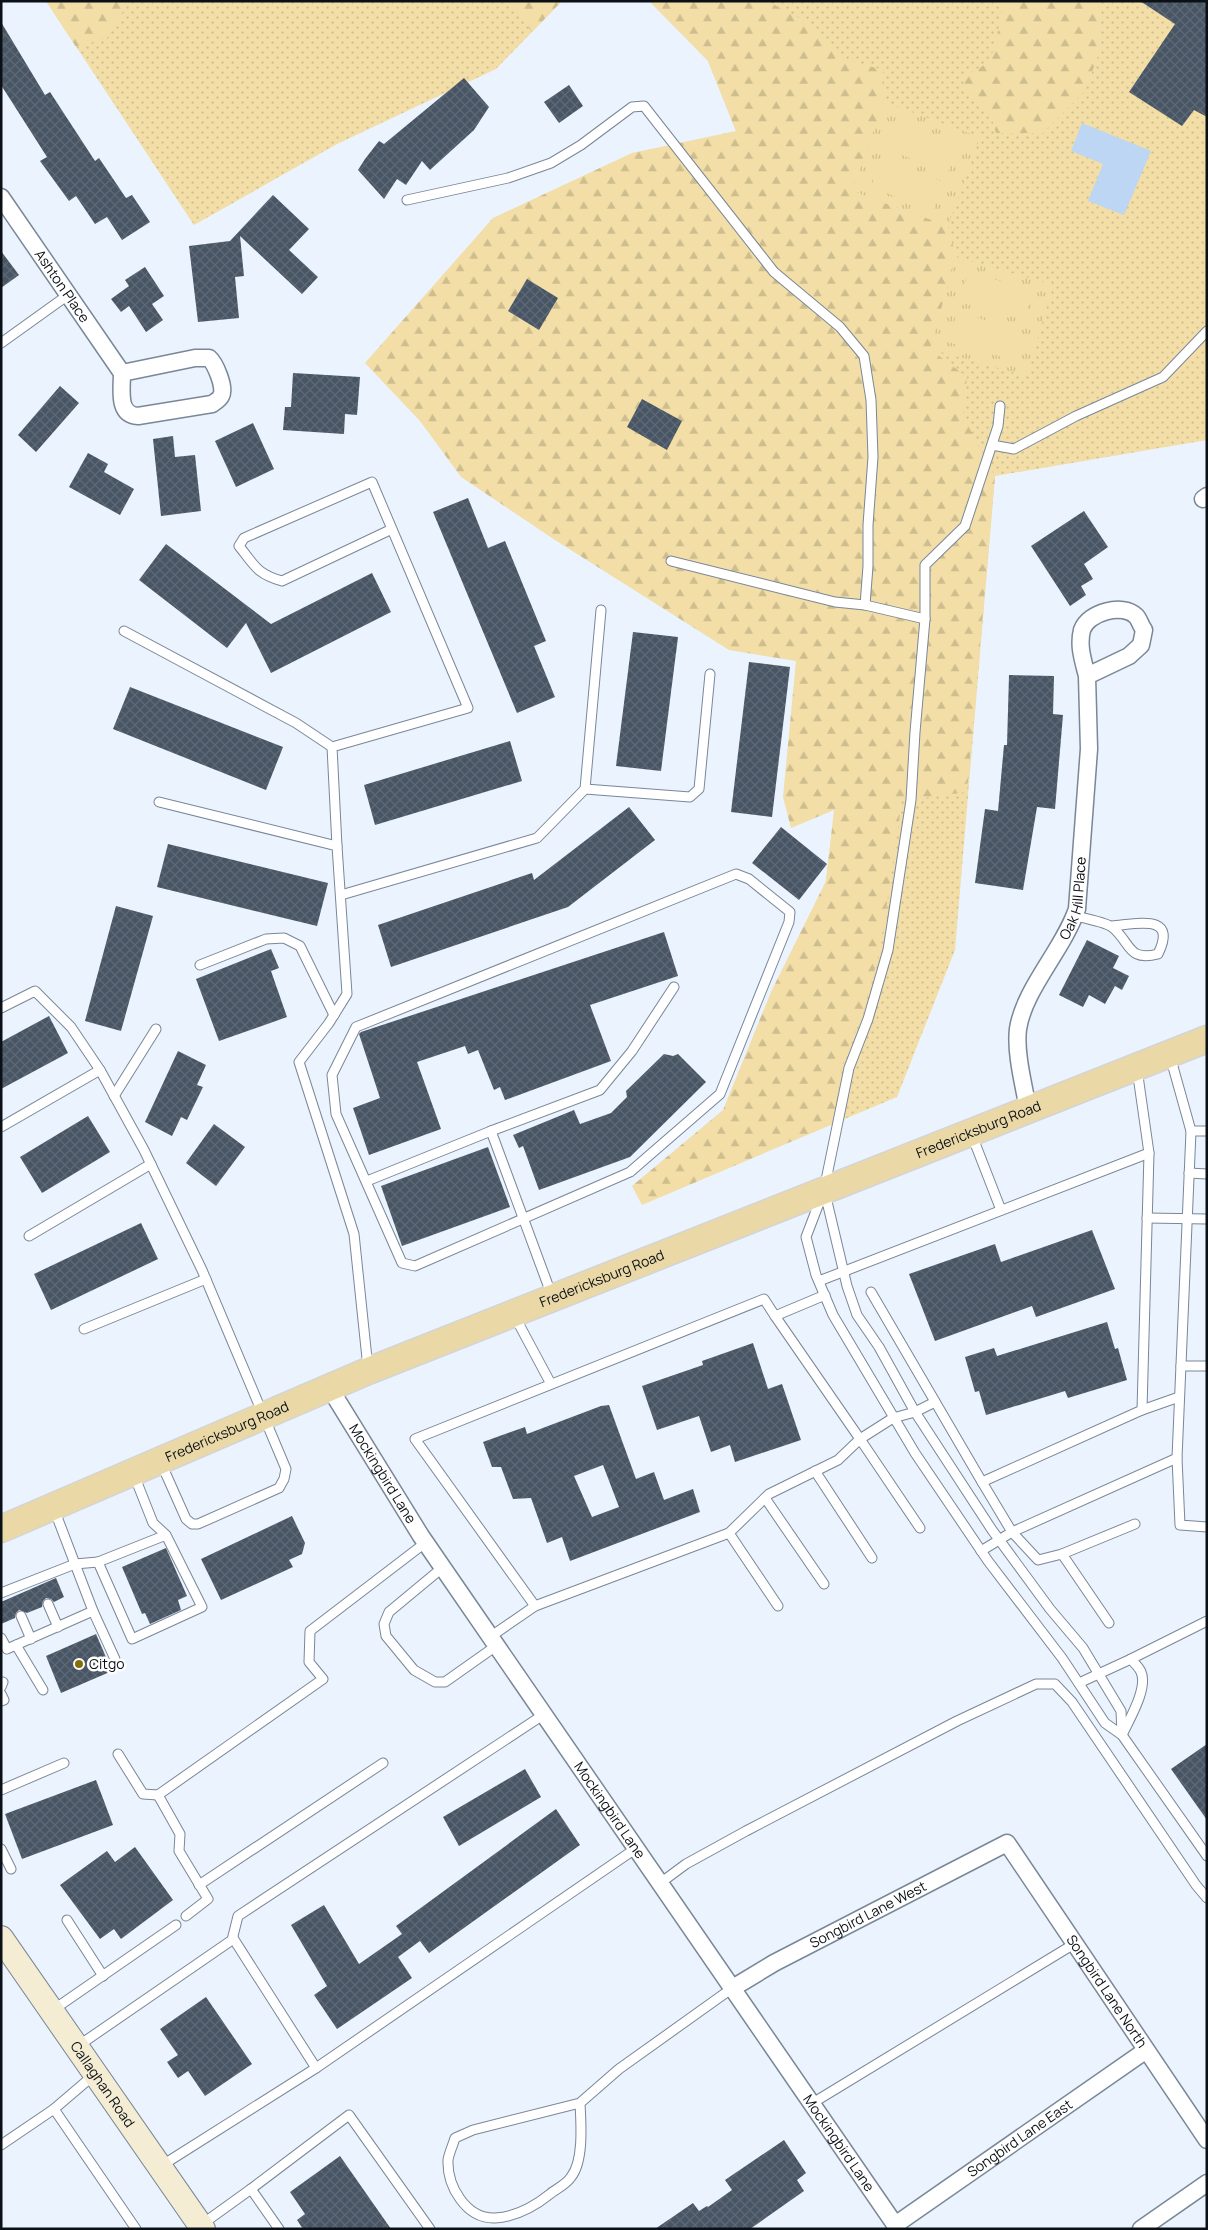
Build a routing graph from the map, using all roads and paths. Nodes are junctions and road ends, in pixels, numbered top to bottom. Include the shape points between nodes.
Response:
1 (1, 197) edge
2 (407, 200) dead end
3 (68, 295) junction
4 (1207, 331) edge
5 (1, 342) edge
6 (122, 373) junction
7 (1000, 406) dead end
8 (992, 445) junction
9 (392, 529) junction
10 (671, 561) dead end
11 (865, 605) junction
12 (601, 610) dead end
13 (925, 619) junction
14 (124, 631) dead end
15 (710, 674) dead end
16 (1087, 676) dead end
17 (332, 747) junction
18 (585, 789) junction
19 (159, 802) dead end
20 (337, 846) junction
21 (341, 895) junction
22 (1075, 916) junction
23 (1112, 926) junction
24 (200, 965) dead end
25 (674, 987) dead end
26 (1, 1008) edge
27 (334, 1015) junction
28 (156, 1029) dead end
29 (1207, 1039) edge
30 (1170, 1054) junction
31 (1136, 1067) junction
32 (100, 1070) junction
33 (114, 1096) junction
34 (1028, 1109) junction
35 (1, 1127) edge
36 (491, 1131) junction
37 (1191, 1131) junction
38 (1207, 1131) edge
39 (970, 1132) junction
40 (1149, 1153) junction
41 (151, 1164) junction
42 (1189, 1173) junction
43 (1207, 1174) edge
44 (367, 1181) junction
45 (824, 1190) junction
46 (1001, 1210) junction
47 (1147, 1218) junction
48 (1187, 1219) junction
49 (1207, 1219) edge
50 (524, 1220) junction
51 (29, 1236) dead end
52 (843, 1270) junction
53 (206, 1280) junction
54 (818, 1281) junction
55 (871, 1292) dead end
56 (825, 1295) junction
57 (552, 1297) junction
58 (513, 1313) junction
59 (775, 1316) junction
60 (84, 1329) dead end
61 (1181, 1366) junction
62 (1207, 1366) edge
63 (368, 1371) junction
64 (551, 1384) junction
65 (329, 1387) junction
66 (1179, 1398) junction
67 (935, 1402) junction
68 (1142, 1410) junction
69 (915, 1412) junction
70 (264, 1416) junction
71 (893, 1418) junction
72 (860, 1439) junction
73 (1177, 1458) junction
74 (160, 1461) junction
75 (815, 1471) junction
76 (133, 1472) junction
77 (982, 1482) junction
78 (765, 1498) junction
79 (53, 1506) junction
80 (1134, 1524) dead end
81 (2, 1526) edge
82 (1207, 1527) edge
83 (920, 1528) dead end
84 (1012, 1532) junction
85 (728, 1533) junction
86 (166, 1534) junction
87 (999, 1539) junction
88 (425, 1543) junction
89 (981, 1551) junction
90 (1062, 1554) junction
91 (872, 1558) dead end
92 (98, 1562) junction
93 (75, 1564) junction
94 (442, 1568) junction
95 (824, 1584) dead end
96 (8, 1593) edge
97 (48, 1604) dead end
98 (535, 1606) junction
99 (778, 1606) dead end
100 (93, 1611) junction
101 (21, 1616) dead end
102 (1207, 1621) edge
103 (1109, 1623) dead end
104 (58, 1627) junction
105 (1, 1638) edge
106 (31, 1639) junction
107 (493, 1642) junction
108 (16, 1645) junction
109 (115, 1659) dead end
110 (1132, 1659) junction
111 (1098, 1673) junction
112 (1079, 1683) junction
113 (42, 1690) dead end
114 (1, 1694) edge
115 (1, 1701) edge
116 (543, 1715) junction
117 (1122, 1735) junction
118 (118, 1754) dead end
119 (64, 1763) dead end
120 (383, 1763) dead end
121 (1, 1790) edge
122 (158, 1795) junction
123 (1006, 1843) joint
124 (1, 1849) edge
125 (635, 1849) junction
126 (1207, 1856) edge
127 (11, 1869) dead end
128 (659, 1884) junction
129 (199, 1885) junction
130 (1207, 1898) edge
131 (186, 1916) dead end
132 (67, 1920) dead end
133 (176, 1925) dead end
134 (1, 1938) edge
135 (233, 1938) junction
136 (1074, 1944) junction
137 (103, 1976) junction
138 (731, 1988) junction
139 (52, 2011) junction
140 (76, 2047) junction
141 (1145, 2051) junction
142 (316, 2068) junction
143 (95, 2074) junction
144 (580, 2103) junction
145 (811, 2104) junction
146 (54, 2109) junction
147 (1207, 2140) edge
148 (1, 2145) edge
149 (160, 2167) junction
150 (1207, 2183) edge
151 (251, 2189) junction
152 (202, 2227) edge
153 (896, 2227) edge
154 (136, 2229) edge
155 (279, 2229) edge
156 (430, 2229) edge
157 (1141, 2229) edge

1 - 3 street, Ashton Place
2 - 11 lane via 508,178 551,163 632,107 644,106 774,272 840,328 864,356 871,400 873,457
3 - 5 lane
3 - 6 street, Ashton Place
4 - 8 lane via 1163,377 1076,416 1014,449
6 - 6 street via 121,393 125,411 130,416 212,404 223,390 216,366 209,358 194,358
7 - 8 lane
8 - 13 lane via 965,526 925,565
9 - 9 lane via 372,482 244,538 239,546 258,570 267,577 282,581
9 - 17 lane via 468,708
10 - 11 lane via 834,602
11 - 13 lane
12 - 18 lane
13 - 45 lane via 911,800 888,950 868,1019 849,1068
14 - 17 lane via 296,723
15 - 18 lane via 699,789 690,797
16 - 22 street, Oak Hill Place via 1089,749
17 - 20 lane
18 - 21 lane via 537,838
19 - 20 lane
20 - 21 lane
21 - 27 lane via 347,994
22 - 23 lane
22 - 34 street, Oak Hill Place via 1060,947 1040,976 1018,1029
23 - 23 lane via 1132,952 1142,957 1158,954 1164,935 1160,927 1153,923
24 - 27 lane via 266,939 284,938 300,946
25 - 36 lane via 632,1051 600,1090
26 - 32 lane via 35,991 71,1027
27 - 63 lane via 299,1062 354,1234
28 - 33 lane
29 - 30 main road, Fredericksburg Road
30 - 31 main road, Fredericksburg Road
30 - 37 lane
31 - 34 main road, Fredericksburg Road
31 - 40 lane
32 - 33 lane
32 - 35 lane
33 - 41 lane
34 - 39 main road, Fredericksburg Road
36 - 44 lane
36 - 50 lane
37 - 38 lane
37 - 42 lane
39 - 45 main road, Fredericksburg Road
39 - 46 lane
40 - 46 lane
40 - 47 lane
41 - 51 lane
41 - 53 lane
42 - 43 lane
42 - 48 lane
44 - 50 lane via 402,1264 415,1266
44 - 50 lane via 336,1114 332,1075 356,1027 736,874 749,879 790,912 790,922 720,1094 630,1172
45 - 52 lane
45 - 54 lane via 806,1237
45 - 57 main road, Fredericksburg Road
46 - 52 lane
47 - 48 lane
47 - 68 lane
48 - 49 lane
48 - 61 lane
50 - 57 lane
52 - 54 lane
52 - 69 lane via 857,1315
53 - 60 lane
53 - 70 lane
54 - 56 lane
55 - 67 lane
56 - 59 lane
56 - 71 lane via 850,1347
57 - 58 main road, Fredericksburg Road
58 - 63 main road, Fredericksburg Road
58 - 64 lane
59 - 64 lane via 764,1299
59 - 72 lane
61 - 62 lane
61 - 66 lane
63 - 65 main road, Fredericksburg Road
64 - 98 lane via 415,1439
65 - 70 main road, Fredericksburg Road
65 - 88 street, Mockingbird Lane
66 - 68 lane
66 - 73 lane
67 - 69 lane
67 - 77 lane
68 - 77 lane
69 - 71 lane
69 - 87 lane
70 - 74 main road, Fredericksburg Road
70 - 74 lane via 286,1469 279,1488 268,1494 192,1524 186,1519
71 - 72 lane
71 - 89 lane
72 - 75 lane via 838,1460
72 - 83 lane
73 - 82 lane via 1180,1525
73 - 84 lane
74 - 76 main road, Fredericksburg Road
75 - 78 lane
75 - 91 lane
76 - 79 main road, Fredericksburg Road
76 - 86 lane via 153,1523
77 - 84 lane
78 - 85 lane
78 - 95 lane
79 - 81 main road, Fredericksburg Road
79 - 93 lane
80 - 90 lane
84 - 87 lane
84 - 90 lane via 1038,1560
85 - 98 lane
85 - 99 lane
86 - 92 lane
86 - 92 lane via 202,1607 132,1639
87 - 89 lane
87 - 111 lane via 1083,1648
88 - 94 street, Mockingbird Lane
88 - 122 lane via 310,1631 309,1662 323,1679
89 - 112 lane
90 - 103 lane
92 - 93 lane
93 - 96 lane
93 - 100 lane
94 - 107 street, Mockingbird Lane
94 - 107 lane via 389,1612 384,1624 386,1636 414,1670 435,1682 445,1682
97 - 104 lane
98 - 107 lane
100 - 104 lane
100 - 109 lane
101 - 106 lane
102 - 110 lane
104 - 106 lane
105 - 108 lane via 7,1649
106 - 108 lane
107 - 116 street, Mockingbird Lane
108 - 113 lane
110 - 111 lane
110 - 117 lane via 1142,1673 1142,1684 1137,1704
111 - 112 lane
111 - 117 lane via 1121,1711
112 - 117 lane via 1105,1723
114 - 115 lane via 4,1700
116 - 125 street, Mockingbird Lane
116 - 135 lane via 238,1916
117 - 126 lane
118 - 122 lane via 143,1794
119 - 121 lane
120 - 129 lane
122 - 129 lane via 180,1834 179,1851
123 - 136 street, Songbird Lane North
123 - 138 street, Songbird Lane West
124 - 127 lane
125 - 128 street, Mockingbird Lane
125 - 142 lane
128 - 130 lane via 681,1866 746,1831 983,1708 1036,1684 1046,1683 1055,1684 1072,1702
128 - 138 street, Mockingbird Lane
129 - 131 lane via 208,1899
132 - 137 lane
133 - 137 lane
134 - 139 main road, Callaghan Road
135 - 140 lane
135 - 142 lane
136 - 141 street, Songbird Lane North
136 - 145 lane
137 - 139 lane
138 - 144 lane via 619,2069
138 - 145 street, Mockingbird Lane
139 - 140 main road, Callaghan Road
140 - 143 main road, Callaghan Road
141 - 147 street, Songbird Lane North
141 - 153 street, Songbird Lane East
142 - 149 lane
143 - 146 lane
143 - 149 main road, Callaghan Road
144 - 144 lane via 581,2150 572,2177 538,2203 510,2216 493,2218 473,2213 457,2195 450,2178 448,2159 455,2138 473,2130
145 - 153 street, Mockingbird Lane
146 - 148 lane
146 - 154 lane
149 - 152 main road, Callaghan Road
150 - 157 street
151 - 152 lane
151 - 155 lane
151 - 156 lane via 349,2116

